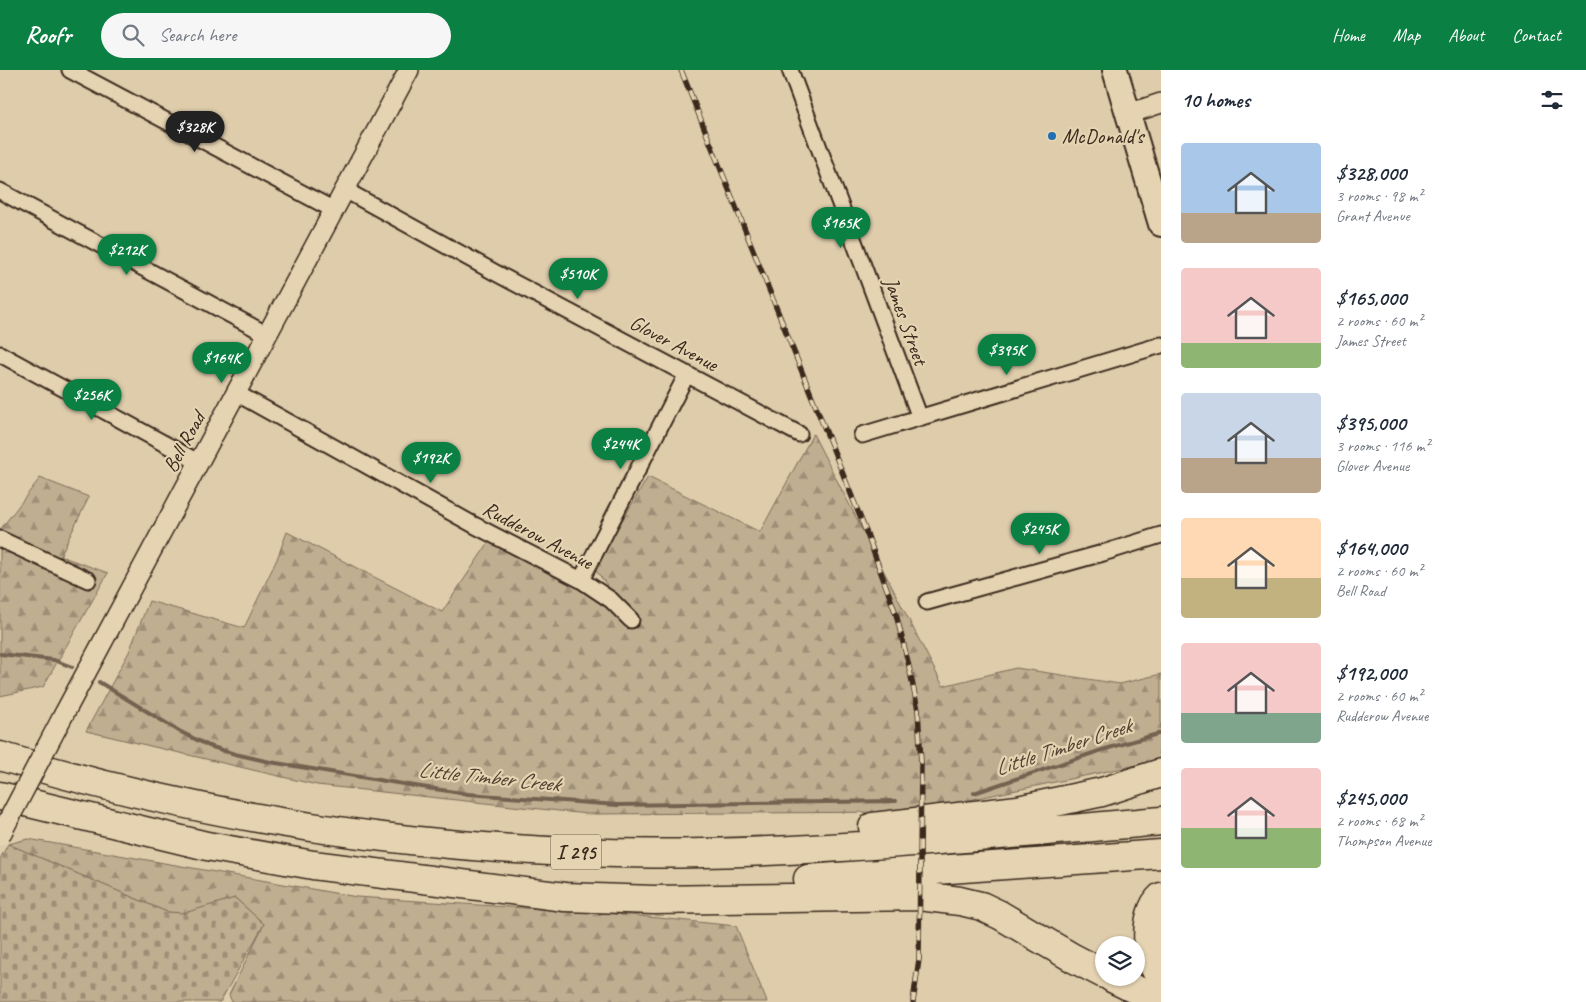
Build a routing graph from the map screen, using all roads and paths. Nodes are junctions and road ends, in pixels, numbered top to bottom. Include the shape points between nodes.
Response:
1 (70, 70) edge
2 (409, 70) edge
3 (790, 70) edge
4 (1115, 70) edge
5 (1161, 103) edge
6 (1128, 114) junction
7 (345, 190) junction
8 (0, 191) edge
9 (334, 210) junction
10 (1161, 224) edge
11 (268, 335) junction
12 (1161, 345) edge
13 (0, 354) edge
14 (687, 374) junction
15 (236, 393) junction
16 (920, 418) junction
17 (799, 434) dead end
18 (862, 435) dead end
19 (198, 462) junction
20 (1161, 535) edge
21 (0, 539) edge
22 (88, 580) dead end
23 (581, 580) junction
24 (927, 602) dead end
25 (631, 620) dead end
26 (0, 756) edge
27 (1161, 773) edge
28 (0, 796) edge
29 (1161, 821) edge
30 (0, 836) edge
31 (652, 853) junction
32 (1161, 854) edge
33 (436, 880) junction
34 (1161, 897) edge
35 (1095, 969) edge
36 (1161, 977) edge
37 (1128, 986) edge
38 (1161, 1002) edge

1 - 9 street
2 - 7 street, Bell Road
3 - 16 street, James Street
4 - 6 main road
5 - 6 street
6 - 10 main road
7 - 9 street, Bell Road
7 - 14 street, Glover Avenue
8 - 11 street
9 - 11 street, Bell Road
11 - 15 street, Bell Road
12 - 16 street
13 - 19 street
14 - 17 street, Glover Avenue
14 - 23 street
15 - 19 street, Bell Road
15 - 23 street, Rudderow Avenue via 474,525
16 - 18 street
19 - 30 street, Bell Road, bridge
20 - 24 street via 1104,554
21 - 22 street
23 - 25 street, Rudderow Avenue via 611,600
26 - 31 highway, I 295 via 72,777 208,809 331,830 485,848
27 - 31 highway via 1102,792 1018,810
28 - 33 highway, I 295 via 207,846 313,865
29 - 31 highway, I 295 via 799,850
32 - 33 highway, I 295 via 715,885 633,887
33 - 35 highway via 565,897 654,900 919,896 960,901 1000,915
34 - 36 highway via 1151,914 1148,934 1150,956
37 - 38 highway

